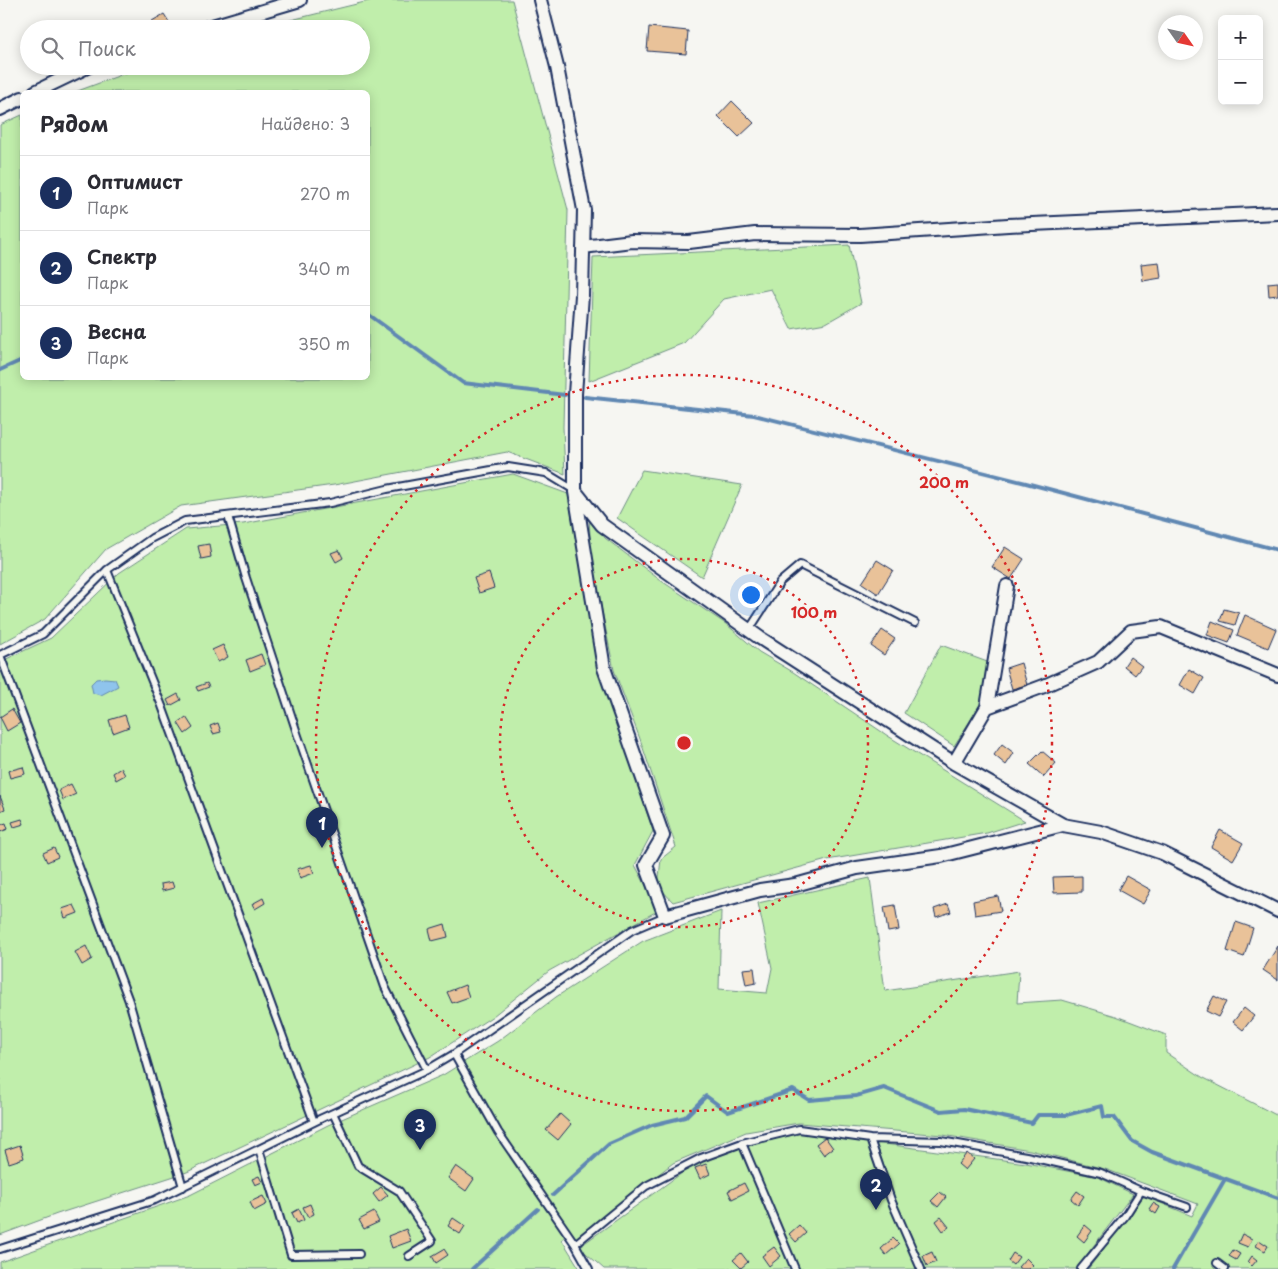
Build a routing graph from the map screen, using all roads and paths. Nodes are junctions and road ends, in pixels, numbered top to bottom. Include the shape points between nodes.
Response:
1 (300, 0) edge
2 (540, 0) edge
3 (232, 20) edge
4 (71, 75) edge
5 (39, 90) edge
6 (20, 99) edge
7 (0, 109) edge
8 (1278, 213) edge
9 (583, 247) junction
10 (575, 491) junction
11 (228, 516) junction
12 (107, 570) junction
13 (1007, 586) dead end
14 (915, 623) dead end
15 (749, 630) junction
16 (0, 655) edge
17 (1278, 675) edge
18 (987, 707) junction
19 (954, 762) junction
20 (1063, 825) junction
21 (1278, 911) edge
22 (665, 916) junction
23 (454, 1054) junction
24 (427, 1070) junction
25 (333, 1113) junction
26 (314, 1122) junction
27 (870, 1140) junction
28 (742, 1143) junction
29 (259, 1149) junction
30 (183, 1187) junction
31 (1141, 1192) junction
32 (1187, 1207) dead end
33 (575, 1244) junction
34 (0, 1248) edge
35 (359, 1254) dead end
36 (409, 1256) dead end
37 (1218, 1264) dead end
38 (589, 1269) edge
39 (795, 1269) edge
40 (921, 1269) edge
41 (1082, 1269) edge
42 (1225, 1269) edge

1 - 3 street
2 - 9 street via 557,67 584,210
4 - 5 street
6 - 7 street
8 - 9 street via 1008,224 860,235 755,234 689,242 632,241
9 - 10 street via 574,394
10 - 11 lane via 546,473 508,467 330,503
10 - 15 street via 602,525
10 - 22 street via 604,668 663,836 646,865
11 - 12 lane via 185,520 152,538
11 - 24 lane via 297,733 386,987
12 - 16 lane via 43,634
12 - 26 lane via 162,706
13 - 18 street
14 - 15 lane via 800,565 780,582
15 - 19 street
16 - 30 lane via 129,1001
17 - 18 street via 1161,628 1131,631 1098,662
18 - 19 street
19 - 20 street
20 - 21 street via 1101,832 1162,854
20 - 22 street via 941,856 858,868 795,885 760,890
22 - 23 lane via 632,930
23 - 24 lane
23 - 33 lane via 498,1132
24 - 25 lane
25 - 26 lane
25 - 36 lane via 358,1166 399,1191 432,1241
26 - 29 lane
27 - 28 lane via 799,1129
27 - 31 lane via 941,1141 1026,1156 1101,1173
27 - 40 lane via 891,1200
28 - 33 lane via 701,1158 646,1186
28 - 39 lane
29 - 30 lane
29 - 35 lane via 291,1255
30 - 34 lane via 155,1200
31 - 32 lane
31 - 41 lane
33 - 38 lane
37 - 42 lane

